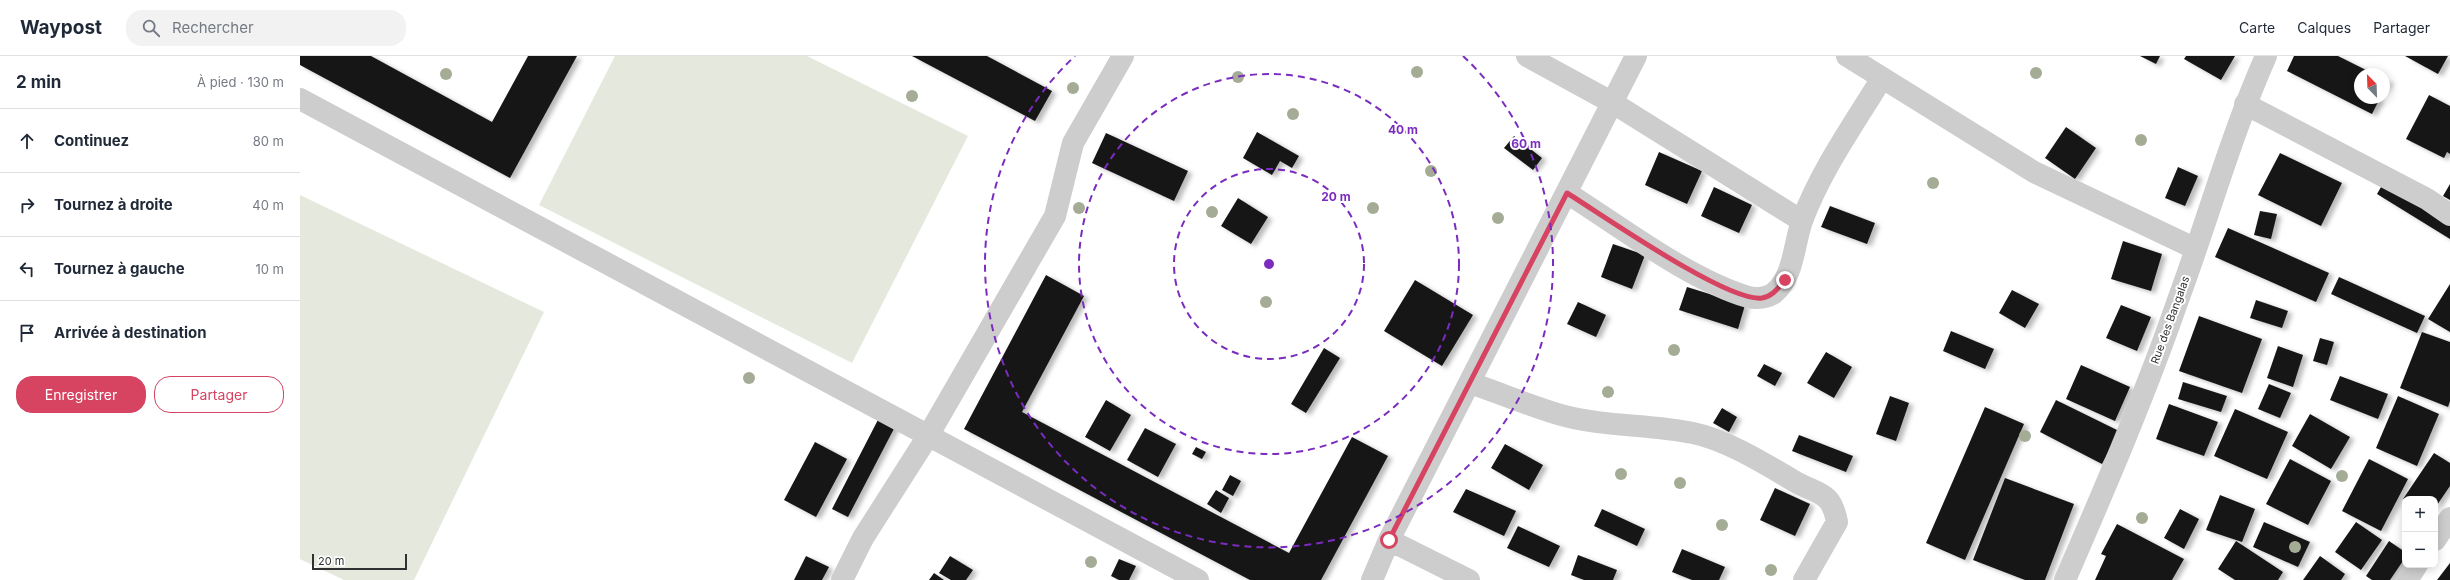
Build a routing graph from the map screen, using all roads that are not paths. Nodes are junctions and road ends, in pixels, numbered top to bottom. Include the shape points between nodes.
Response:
1 (1123, 56) edge
2 (1527, 56) edge
3 (1636, 56) edge
4 (1847, 56) edge
5 (2266, 56) edge
6 (1875, 68) edge
7 (300, 99) edge
8 (1613, 103) junction
9 (2245, 104) junction
10 (1567, 193) junction
11 (2450, 215) edge
12 (1802, 221) junction
13 (2196, 249) junction
14 (1470, 383) junction
15 (928, 436) junction
16 (2450, 518) edge
17 (2438, 536) edge
18 (1389, 540) junction
19 (2415, 568) edge
20 (842, 580) edge
21 (1198, 580) edge
22 (1372, 580) edge
23 (1469, 580) edge
24 (1804, 580) edge
25 (2065, 580) edge
26 (2407, 580) edge

1 - 15 street via 1073,143 1055,216
2 - 8 street
3 - 8 street
4 - 6 street
5 - 9 street, Rue des Bangalas
6 - 12 street
6 - 13 street via 2034,172
7 - 15 street
8 - 10 street
8 - 12 street
9 - 11 street via 2427,199
9 - 13 street, Rue des Bangalas
10 - 12 street via 1692,272 1749,298 1762,298 1774,294 1785,280
10 - 14 street
13 - 25 street, Rue des Bangalas via 2115,463
14 - 18 street
14 - 24 street via 1561,415 1603,424 1646,426 1695,433 1747,454 1827,497 1834,507 1837,522
15 - 20 street via 863,538
15 - 21 street
16 - 17 street
18 - 22 street
18 - 23 street
19 - 26 street

